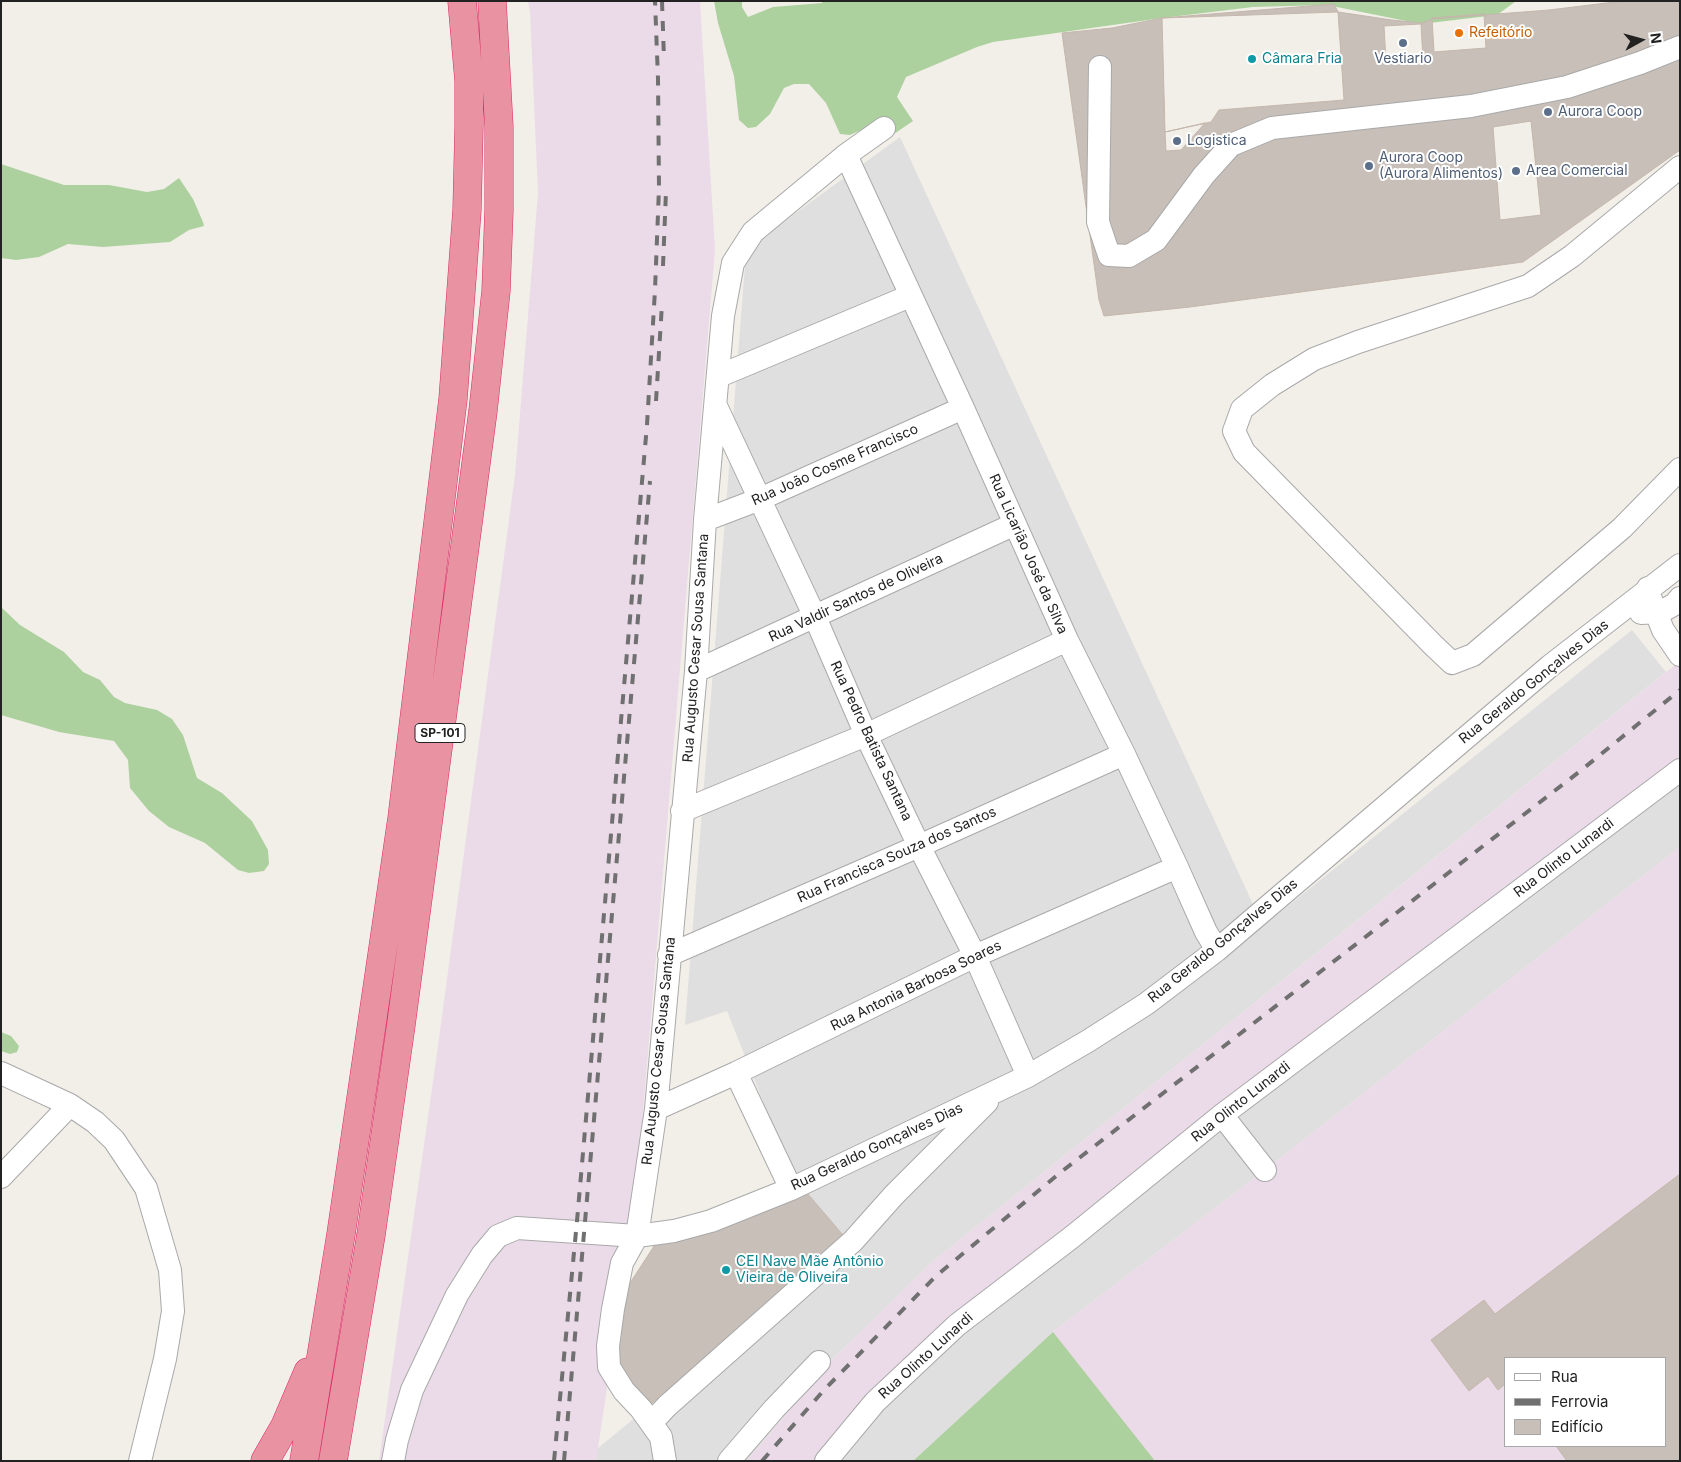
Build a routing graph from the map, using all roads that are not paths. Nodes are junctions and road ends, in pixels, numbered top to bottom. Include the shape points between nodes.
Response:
1 (462, 1) edge
2 (492, 1) edge
3 (1680, 47) edge
4 (1100, 67) dead end
5 (884, 128) dead end
6 (846, 154) junction
7 (1680, 167) edge
8 (910, 296) junction
9 (719, 376) junction
10 (715, 405) junction
11 (963, 408) junction
12 (1680, 469) edge
13 (760, 499) junction
14 (705, 520) junction
15 (1015, 524) junction
16 (1676, 575) edge
17 (1648, 588) junction
18 (1680, 598) edge
19 (1656, 612) junction
20 (1617, 614) junction
21 (815, 617) junction
22 (1067, 640) junction
23 (1680, 655) edge
24 (696, 671) junction
25 (866, 735) junction
26 (1124, 754) junction
27 (1680, 770) edge
28 (682, 811) junction
29 (919, 846) junction
30 (1177, 867) junction
31 (1217, 950) junction
32 (670, 955) junction
33 (975, 956) junction
34 (1, 1073) edge
35 (736, 1074) junction
36 (1028, 1076) junction
37 (998, 1090) junction
38 (70, 1105) junction
39 (656, 1109) junction
40 (1222, 1115) junction
41 (1265, 1170) dead end
42 (1, 1177) edge
43 (791, 1189) junction
44 (637, 1236) junction
45 (327, 1319) junction
46 (819, 1362) dead end
47 (651, 1422) junction
48 (140, 1461) edge
49 (266, 1461) edge
50 (304, 1461) edge
51 (333, 1461) edge
52 (393, 1461) edge
53 (665, 1461) edge
54 (729, 1461) edge
55 (826, 1461) edge

1 - 45 highway, SP-101 via 470,126 453,399 402,818
2 - 51 highway, SP-101 via 499,127 499,210 496,291 484,410 377,1197
3 - 4 street via 1566,87 1471,106 1272,128 1231,145 1204,175 1156,240 1129,256 1109,255 1098,222
5 - 6 street, Rua Augusto Cesar Sousa Santana
6 - 8 street, Rua Licarião José da Silva
6 - 9 street, Rua Augusto Cesar Sousa Santana via 754,232 733,263 723,316
7 - 12 street via 1572,256 1528,286 1314,359 1272,385 1242,409 1234,431 1244,452 1452,663 1473,655 1607,541
8 - 9 street
8 - 11 street, Rua Licarião José da Silva
9 - 10 street, Rua Augusto Cesar Sousa Santana
10 - 13 street, Rua Pedro Batista Santana
10 - 14 street, Rua Augusto Cesar Sousa Santana
11 - 13 street, Rua João Cosme Francisco
11 - 15 street, Rua Licarião José da Silva
13 - 14 street, Rua João Cosme Francisco
13 - 21 street, Rua Pedro Batista Santana
14 - 24 street, Rua Augusto Cesar Sousa Santana
15 - 21 street, Rua Valdir Santos de Oliveira
15 - 22 street, Rua Licarião José da Silva
16 - 17 street, Rua Geraldo Gonçalves Dias
17 - 19 street
17 - 20 street, Rua Geraldo Gonçalves Dias
18 - 19 street, Rua Geraldo Gonçalves Dias via 1675,604
19 - 20 street, Rua Geraldo Gonçalves Dias
19 - 23 street via 1663,630
20 - 31 street, Rua Geraldo Gonçalves Dias
21 - 24 street, Rua Valdir Santos de Oliveira
21 - 25 street, Rua Pedro Batista Santana
22 - 25 street
22 - 26 street, Rua Licarião José da Silva
24 - 28 street, Rua Augusto Cesar Sousa Santana
25 - 28 street
25 - 29 street, Rua Pedro Batista Santana
26 - 29 street, Rua Francisca Souza dos Santos
26 - 30 street, Rua Licarião José da Silva
27 - 40 street, Rua Olinto Lunardi
28 - 32 street, Rua Augusto Cesar Sousa Santana
29 - 32 street, Rua Francisca Souza dos Santos
29 - 33 street, Rua Pedro Batista Santana
30 - 31 street, Rua Licarião José da Silva
30 - 33 street, Rua Antonia Barbosa Soares
31 - 36 street, Rua Geraldo Gonçalves Dias via 1146,1004
32 - 39 street, Rua Augusto Cesar Sousa Santana
33 - 35 street, Rua Antonia Barbosa Soares
33 - 36 street, Rua Pedro Batista Santana
34 - 38 street
35 - 39 street, Rua Antonia Barbosa Soares
35 - 43 street
36 - 37 street, Rua Geraldo Gonçalves Dias
37 - 43 street, Rua Geraldo Gonçalves Dias
37 - 47 street via 853,1241
38 - 42 street
38 - 48 street via 114,1140 146,1188 170,1270 173,1311 165,1359
39 - 44 street, Rua Augusto Cesar Sousa Santana
40 - 41 street
40 - 55 street, Rua Olinto Lunardi via 957,1325 875,1402
43 - 44 street, Rua Geraldo Gonçalves Dias via 711,1221
44 - 47 street via 622,1263 612,1309 608,1367
44 - 52 street, Rua Geraldo Gonçalves Dias via 517,1228 498,1236 457,1295 412,1390
45 - 49 highway via 285,1426
45 - 50 highway, SP-101
46 - 54 street
47 - 53 street via 661,1437

